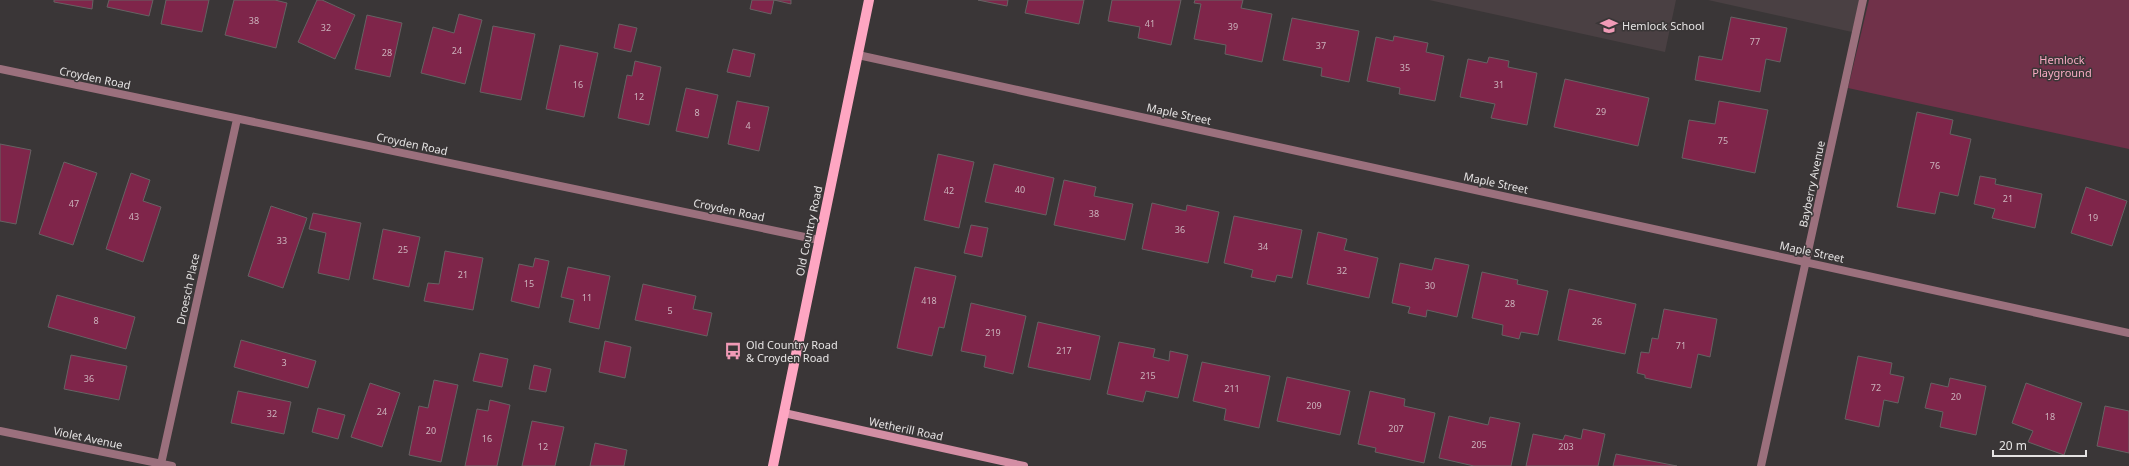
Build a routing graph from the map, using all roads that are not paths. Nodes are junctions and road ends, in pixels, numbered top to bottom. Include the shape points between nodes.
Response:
1 (869, 0) edge
2 (1863, 0) edge
3 (858, 55) junction
4 (0, 69) edge
5 (237, 119) junction
6 (819, 240) junction
7 (1806, 262) junction
8 (2129, 333) edge
9 (784, 413) junction
10 (0, 431) edge
11 (161, 464) junction
12 (172, 466) edge
13 (773, 466) edge
14 (1024, 466) edge
15 (1761, 466) edge

1 - 3 main road, Old Country Road
2 - 7 street, Bayberry Avenue
3 - 6 main road, Old Country Road
3 - 7 street, Maple Street
4 - 5 street, Croyden Road
5 - 6 street, Croyden Road
5 - 11 street, Droesch Place
6 - 9 main road, Old Country Road
7 - 8 street, Maple Street
7 - 15 street, Bayberry Avenue
9 - 13 main road, Old Country Road
9 - 14 street, Wetherill Road
10 - 11 street, Violet Avenue
11 - 12 street, Violet Avenue

